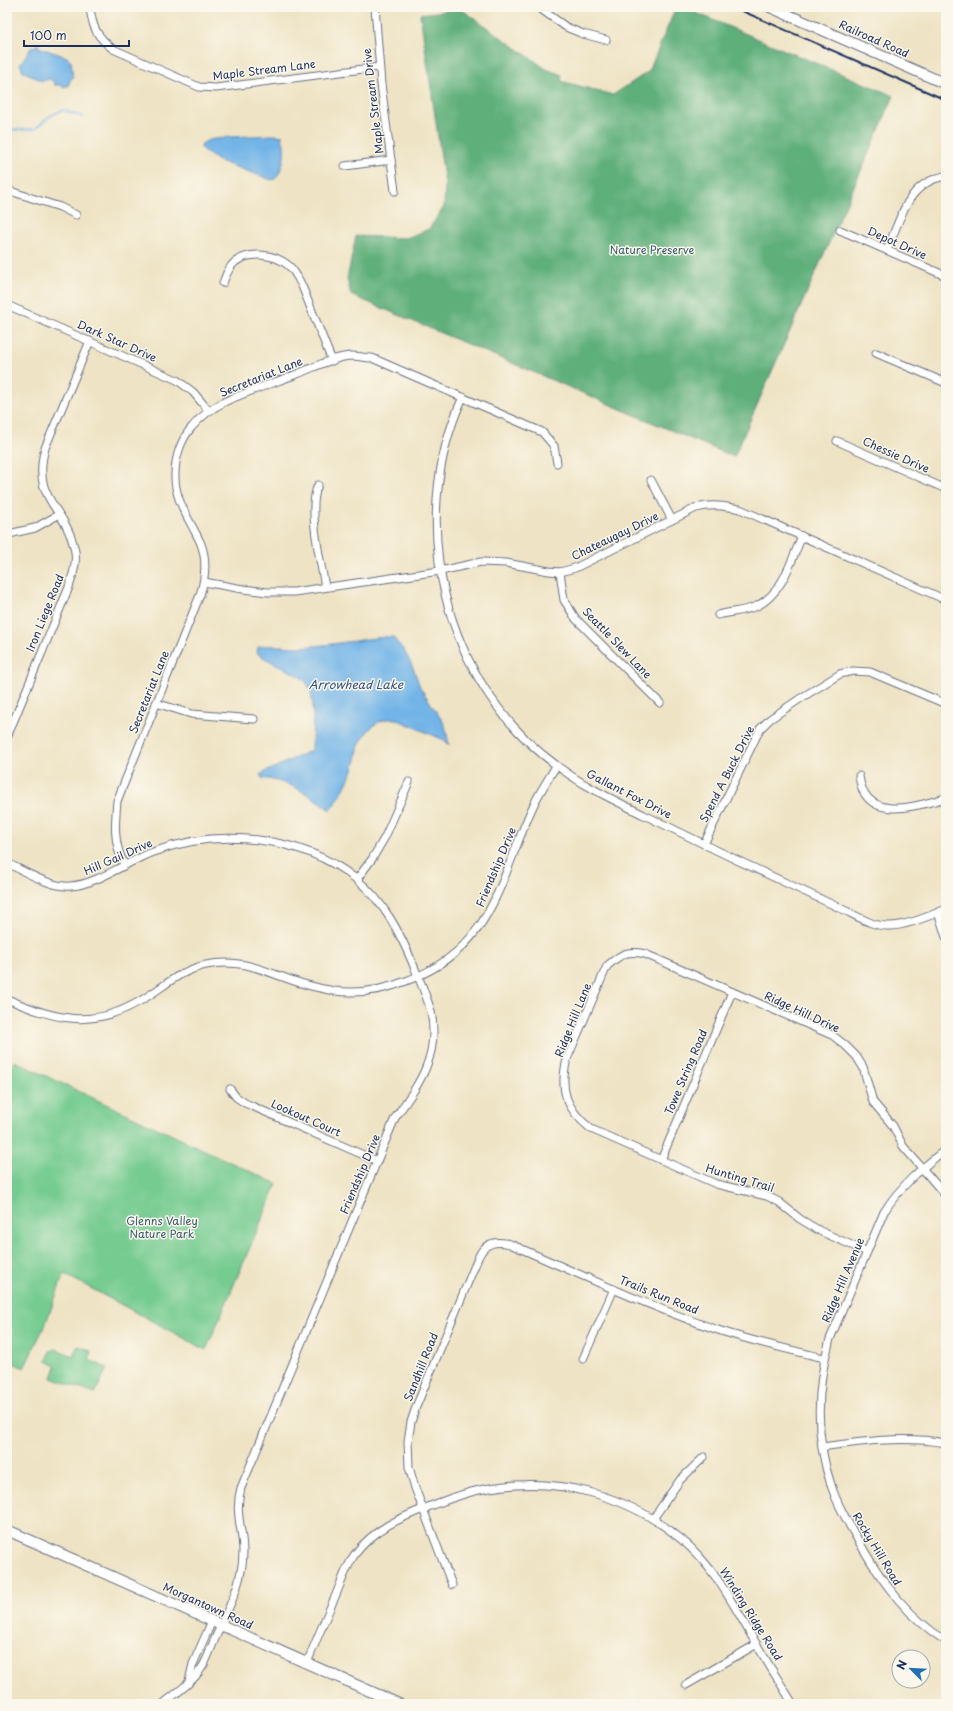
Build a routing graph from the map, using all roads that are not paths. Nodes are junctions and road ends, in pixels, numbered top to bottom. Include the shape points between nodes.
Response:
1 (90, 7) edge
2 (375, 7) edge
3 (538, 7) edge
4 (770, 7) edge
5 (606, 40) dead end
6 (379, 67) junction
7 (946, 84) edge
8 (391, 160) junction
9 (345, 166) dead end
10 (946, 176) edge
11 (7, 190) edge
12 (395, 191) dead end
13 (76, 215) dead end
14 (840, 230) dead end
15 (887, 250) junction
16 (946, 276) edge
17 (223, 283) dead end
18 (7, 305) edge
19 (90, 341) junction
20 (876, 353) dead end
21 (332, 361) junction
22 (946, 384) edge
23 (463, 397) junction
24 (209, 411) junction
25 (837, 441) dead end
26 (558, 463) dead end
27 (651, 480) dead end
28 (318, 485) dead end
29 (946, 489) edge
30 (58, 515) junction
31 (672, 520) junction
32 (9, 534) dead end
33 (802, 536) junction
34 (440, 571) junction
35 (560, 572) junction
36 (204, 582) junction
37 (325, 588) junction
38 (946, 600) edge
39 (718, 615) dead end
40 (156, 703) junction
41 (660, 703) dead end
42 (946, 704) edge
43 (254, 719) dead end
44 (7, 737) edge
45 (556, 766) junction
46 (859, 776) dead end
47 (409, 782) dead end
48 (946, 798) edge
49 (704, 844) junction
50 (7, 863) edge
51 (124, 864) junction
52 (357, 880) junction
53 (946, 909) edge
54 (938, 912) junction
55 (946, 937) edge
56 (622, 954) joint
57 (418, 977) junction
58 (732, 992) junction
59 (7, 999) edge
60 (230, 1089) dead end
61 (568, 1102) joint
62 (946, 1149) edge
63 (661, 1160) junction
64 (377, 1161) junction
65 (922, 1168) junction
66 (946, 1196) edge
67 (491, 1242) joint
68 (867, 1252) junction
69 (614, 1289) junction
70 (824, 1358) junction
71 (583, 1359) dead end
72 (946, 1443) edge
73 (822, 1447) junction
74 (704, 1456) dead end
75 (423, 1509) junction
76 (653, 1518) junction
77 (7, 1530) edge
78 (452, 1584) dead end
79 (216, 1623) junction
80 (946, 1641) edge
81 (757, 1644) junction
82 (307, 1663) junction
83 (686, 1685) dead end
84 (163, 1704) edge
85 (399, 1704) edge
86 (793, 1704) edge

1 - 6 street, Maple Stream Lane via 91,19 102,41 113,49 199,87 216,88
2 - 6 street, Maple Stream Drive
3 - 5 street via 566,28
4 - 7 main road, Railroad Road
6 - 8 street, Maple Stream Drive
8 - 9 street
8 - 12 street, Maple Stream Drive
10 - 15 street via 925,182 915,190 906,204
11 - 13 street via 60,207
14 - 15 street, Depot Drive
15 - 16 street, Depot Drive
17 - 21 street via 227,271 236,262 247,257 263,255 276,258 288,265 297,274
18 - 19 street, Dark Star Drive
19 - 24 street, Dark Star Drive via 177,380 193,392
19 - 30 street, Iron Liege Road via 42,457 41,474 44,490
20 - 22 street
21 - 23 street, Secretariat Lane via 351,356 372,358
21 - 24 street, Secretariat Lane via 225,402
23 - 26 street, Secretariat Lane via 542,432 554,446
23 - 34 street, Gallant Fox Drive via 445,451 439,483 436,525
24 - 36 street, Secretariat Lane via 192,427 182,443 174,475 180,504 201,545
25 - 29 street, Chessie Drive
27 - 31 street
28 - 37 street via 315,490 313,511
30 - 32 street via 35,528
30 - 44 street, Iron Liege Road via 69,530 75,548 75,565 69,587
31 - 33 street, Chateaugay Drive via 696,508 721,505 740,509
31 - 35 street, Chateaugay Drive via 575,568
33 - 38 street, Chateaugay Drive
33 - 39 street via 782,583 772,596 756,606
34 - 35 street, Chateaugay Drive via 480,562 506,562 549,572
34 - 37 street, Chateaugay Drive
34 - 45 street, Gallant Fox Drive via 454,626 479,679 513,726
35 - 41 street, Seattle Slew Lane via 564,600 576,620
36 - 37 street, Chateaugay Drive via 268,592
36 - 40 street, Secretariat Lane
40 - 43 street via 191,714
40 - 51 street, Secretariat Lane via 117,801 114,830
42 - 49 street, Spend A Buck Drive via 870,672 853,671 840,674 770,719 760,729
45 - 49 street, Gallant Fox Drive via 596,792
45 - 57 street, Friendship Drive via 535,802 486,919 451,957
46 - 48 street via 864,793 874,804 890,809 909,808
47 - 52 street via 385,837
49 - 54 street, Gallant Fox Drive via 878,925 898,926
50 - 51 street, Hill Gail Drive via 68,887 88,883
51 - 52 street, Hill Gail Drive via 154,851 182,844 218,839 247,839 276,843 314,854
52 - 57 street, Hill Gail Drive via 373,896 392,922
53 - 54 street
54 - 55 street
56 - 58 street, Ridge Hill Drive via 645,954
56 - 61 street, Ridge Hill Lane via 607,966 568,1059 563,1083
57 - 59 street via 375,990 336,991 304,985 254,966 237,963 215,964 181,974 140,1001 117,1012 92,1018 70,1019 54,1016
57 - 64 street, Friendship Drive via 431,1011 433,1031 428,1066 418,1086 395,1118
58 - 63 street, Towe String Road
58 - 65 street, Ridge Hill Drive via 845,1044 863,1067 873,1102 893,1126 903,1146
60 - 64 street, Lookout Court via 245,1104
61 - 63 street, Hunting Trail via 578,1119 591,1129
62 - 65 street, Ridge Hill Avenue
63 - 68 street, Hunting Trail via 716,1184 767,1196 820,1231
64 - 79 street, Friendship Drive via 241,1488 238,1514 243,1550 242,1571 237,1587
65 - 66 street, Ridge Hill Drive
65 - 68 street, Ridge Hill Avenue via 893,1198 884,1212
67 - 69 street, Trails Run Road via 501,1241 510,1244
67 - 75 street, Sandhill Road via 480,1252 411,1422 408,1441 409,1467
68 - 70 street, Ridge Hill Avenue
69 - 70 street, Trails Run Road via 721,1331 770,1346
69 - 71 street
70 - 73 street, Ridge Hill Avenue via 818,1409
72 - 73 street via 923,1439 891,1439
73 - 80 street, Rocky Hill Road via 832,1488 841,1510 878,1575 893,1596
74 - 76 street via 680,1480
75 - 76 street, Winding Ridge Road via 489,1488 544,1484 600,1494
75 - 78 street, Sandhill Road
75 - 82 street, Winding Ridge Road via 381,1529 355,1554
76 - 81 street, Winding Ridge Road via 682,1539 709,1567 726,1590
77 - 79 main road, Morgantown Road
79 - 82 main road, Morgantown Road
79 - 84 street, Friendship Drive via 202,1669
81 - 83 street
81 - 86 street, Winding Ridge Road
82 - 85 main road, Morgantown Road

